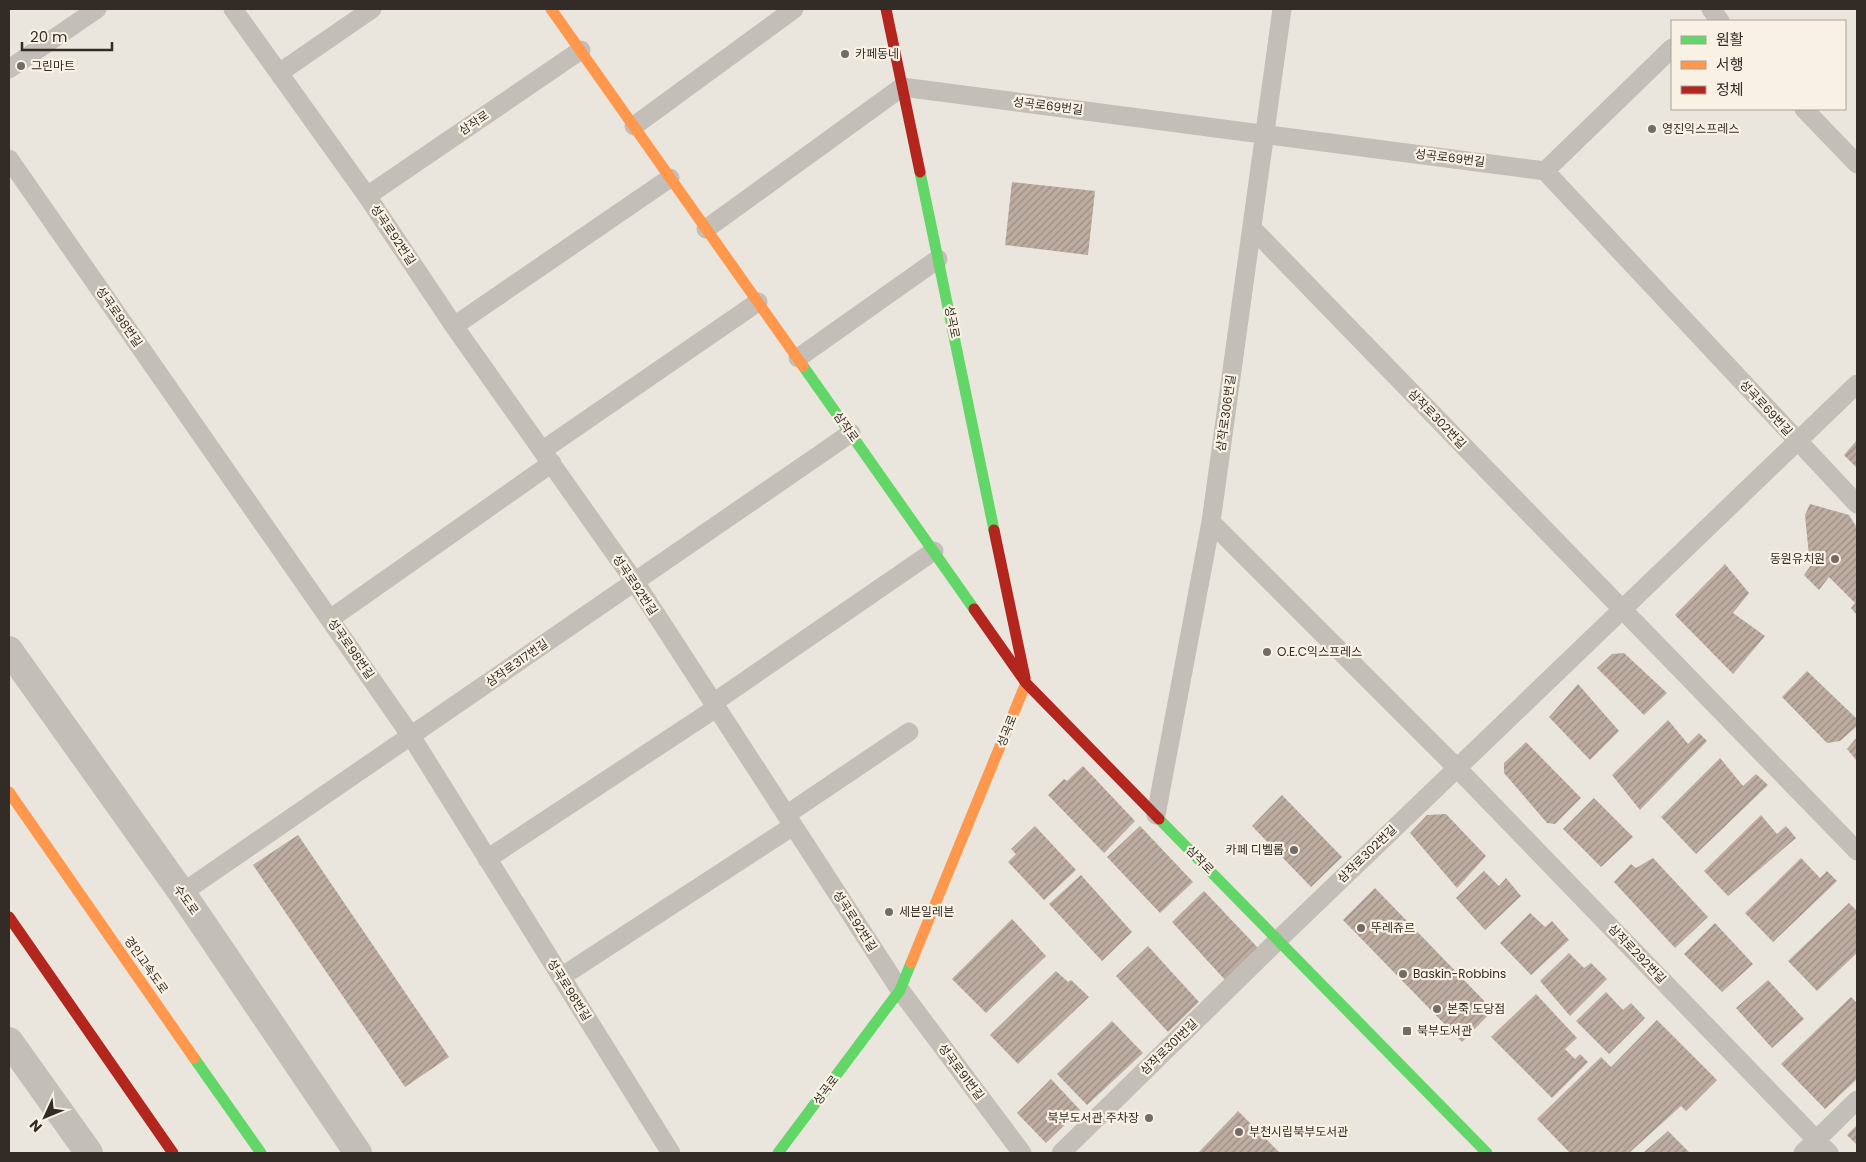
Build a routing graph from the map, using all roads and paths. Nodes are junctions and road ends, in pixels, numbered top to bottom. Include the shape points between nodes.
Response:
1 (97, 9) edge
2 (233, 9) edge
3 (372, 9) edge
4 (552, 9) edge
5 (794, 9) edge
6 (886, 9) edge
7 (1282, 9) edge
8 (1671, 49) edge
9 (580, 50) junction
10 (9, 69) edge
11 (279, 73) junction
12 (902, 87) junction
13 (1805, 110) edge
14 (634, 126) junction
15 (1264, 134) junction
16 (9, 160) edge
17 (1857, 164) edge
18 (1545, 171) junction
19 (670, 178) junction
20 (367, 196) junction
21 (1252, 228) junction
22 (706, 229) junction
23 (938, 259) junction
24 (758, 302) junction
25 (454, 326) junction
26 (798, 358) junction
27 (1857, 384) edge
28 (851, 433) junction
29 (1797, 442) junction
30 (547, 457) junction
31 (1857, 504) edge
32 (1211, 522) junction
33 (934, 551) junction
34 (635, 582) junction
35 (1622, 609) junction
36 (330, 620) junction
37 (9, 650) edge
38 (1026, 683) junction
39 (714, 705) junction
40 (909, 732) dead end
41 (411, 736) junction
42 (1457, 768) junction
43 (9, 792) edge
44 (1156, 815) junction
45 (789, 821) junction
46 (1857, 850) edge
47 (487, 859) junction
48 (182, 894) junction
49 (9, 917) edge
50 (1278, 940) junction
51 (561, 977) junction
52 (900, 990) junction
53 (9, 1041) edge
54 (1857, 1100) edge
55 (1823, 1147) edge
56 (89, 1153) edge
57 (173, 1153) edge
58 (261, 1153) edge
59 (358, 1153) edge
60 (671, 1153) edge
61 (778, 1153) edge
62 (1022, 1153) edge
63 (1061, 1153) edge
64 (1487, 1153) edge
65 (1803, 1153) edge

1 - 10 lane
2 - 11 lane, 성곡로92번길
3 - 11 lane
4 - 9 main road, 삼작로
5 - 14 lane
6 - 12 main road, 성곡로
7 - 15 lane, 삼작로306번길
8 - 18 lane
9 - 14 main road, 삼작로
9 - 20 lane, 삼작로
11 - 20 lane, 성곡로92번길
12 - 15 lane, 성곡로69번길
12 - 22 lane
12 - 23 main road, 성곡로
13 - 17 lane
14 - 19 main road, 삼작로
15 - 18 lane, 성곡로69번길
15 - 21 lane, 삼작로306번길
16 - 36 lane, 성곡로98번길
18 - 29 lane, 성곡로69번길
19 - 22 main road, 삼작로
19 - 25 lane
20 - 25 lane, 성곡로92번길
21 - 32 lane, 삼작로306번길
21 - 35 lane, 삼작로302번길
22 - 24 main road, 삼작로
23 - 26 lane
23 - 38 main road, 성곡로
24 - 26 main road, 삼작로
24 - 30 lane
25 - 30 lane, 성곡로92번길
26 - 28 main road, 삼작로
27 - 29 lane, 삼작로302번길
28 - 33 main road, 삼작로
28 - 34 lane, 삼작로317번길
29 - 31 lane, 성곡로69번길
29 - 35 lane, 삼작로302번길
30 - 34 lane, 성곡로92번길
30 - 36 lane
32 - 42 lane
32 - 44 lane, 삼작로306번길
33 - 38 main road, 삼작로
33 - 39 lane
34 - 39 lane, 성곡로92번길
34 - 41 lane, 삼작로317번길
35 - 42 lane, 삼작로302번길
35 - 46 lane
36 - 41 lane, 성곡로98번길
37 - 48 street, 수도로
38 - 44 main road, 삼작로
38 - 52 main road, 성곡로
39 - 45 lane, 성곡로92번길
39 - 47 lane
40 - 45 lane
41 - 47 lane, 성곡로98번길
41 - 48 lane, 삼작로317번길
42 - 50 lane, 삼작로302번길
42 - 55 lane, 삼작로292번길
43 - 58 main road, 경인고속도로
44 - 50 main road, 삼작로
45 - 51 lane
45 - 52 lane, 성곡로92번길
47 - 51 lane, 성곡로98번길
48 - 59 street, 수도로
49 - 57 main road
50 - 63 lane, 삼작로301번길
50 - 64 main road, 삼작로
51 - 60 lane, 성곡로98번길
52 - 61 main road, 성곡로
52 - 62 lane, 성곡로91번길
53 - 56 street
54 - 55 lane
55 - 65 lane

